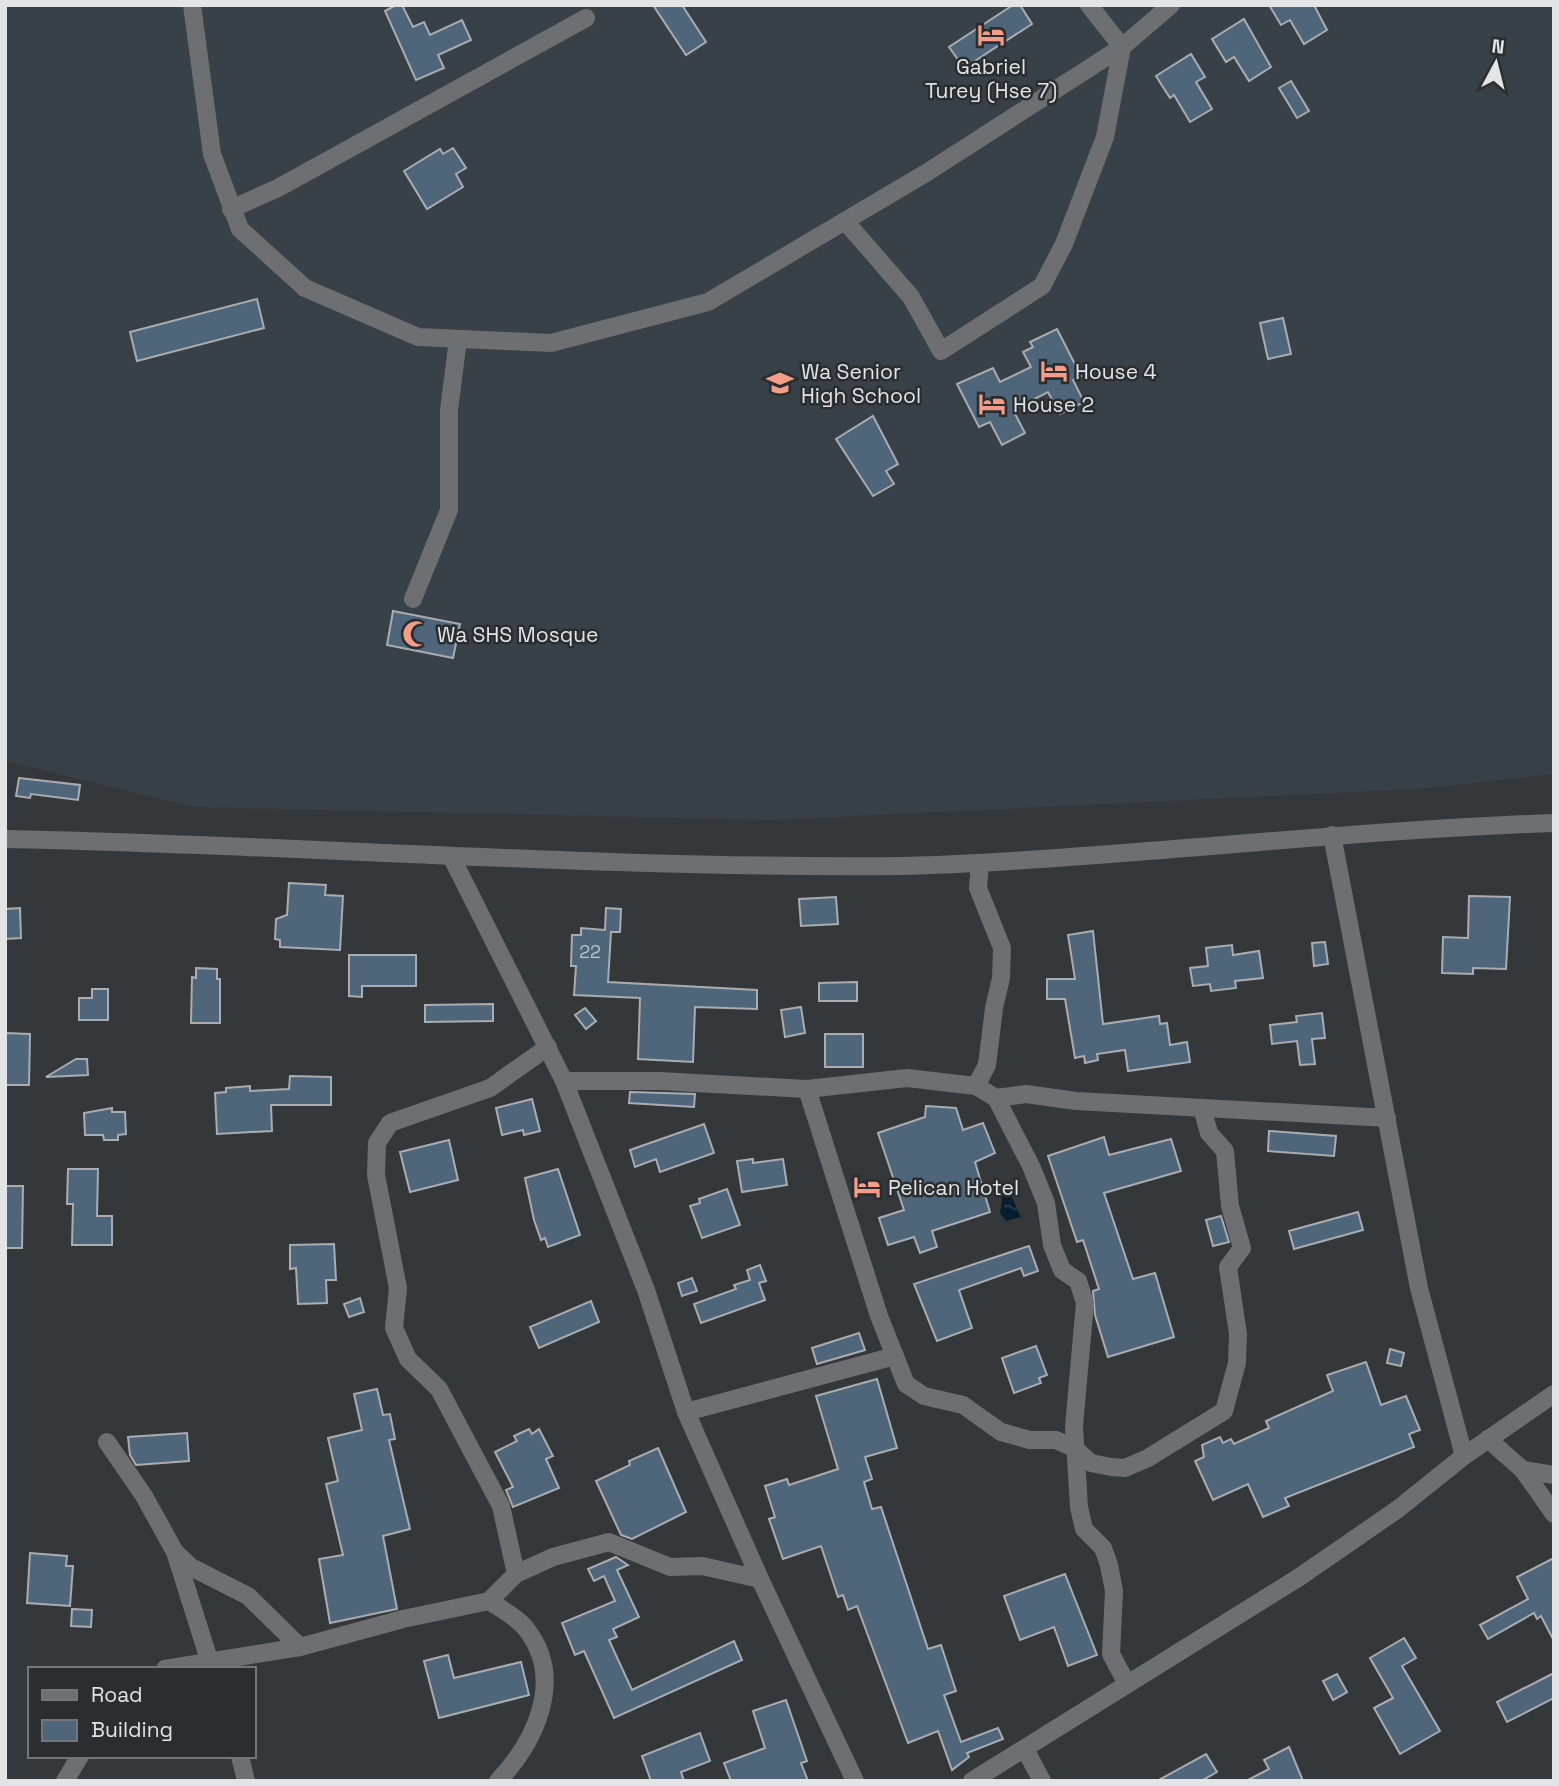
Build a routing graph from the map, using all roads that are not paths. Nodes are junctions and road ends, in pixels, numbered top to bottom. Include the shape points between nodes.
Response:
1 (192, 5) edge
2 (1089, 5) edge
3 (1171, 5) edge
4 (586, 18) dead end
5 (1122, 47) junction
6 (231, 209) junction
7 (845, 221) junction
8 (458, 339) junction
9 (413, 599) dead end
10 (1554, 823) edge
11 (1332, 835) junction
12 (5, 839) edge
13 (451, 856) junction
14 (981, 863) junction
15 (548, 1047) junction
16 (564, 1081) junction
17 (976, 1086) junction
18 (807, 1089) junction
19 (996, 1098) junction
20 (1202, 1108) junction
21 (1387, 1118) junction
22 (895, 1356) junction
23 (1554, 1394) edge
24 (686, 1412) junction
25 (1488, 1439) junction
26 (107, 1442) dead end
27 (1074, 1448) junction
28 (1464, 1456) junction
29 (1523, 1470) junction
30 (1554, 1475) edge
31 (1554, 1514) edge
32 (175, 1552) junction
33 (516, 1574) junction
34 (760, 1580) junction
35 (489, 1601) junction
36 (300, 1647) junction
37 (210, 1665) edge
38 (187, 1667) edge
39 (1127, 1684) junction
40 (1026, 1749) junction
41 (79, 1758) edge
42 (240, 1758) edge
43 (65, 1781) edge
44 (246, 1781) edge
45 (498, 1781) edge
46 (855, 1781) edge
47 (972, 1781) edge
48 (1042, 1781) edge

1 - 6 street via 212,154
2 - 5 street
3 - 5 street
4 - 6 street via 278,188
5 - 7 street
5 - 7 street via 1105,137 1064,244 1042,286 941,351 911,297
6 - 8 street via 240,229 305,288 418,337
7 - 8 street via 708,302 551,343
8 - 9 street via 449,410 449,510
10 - 11 street
11 - 14 street
11 - 21 street
12 - 13 street via 188,842
13 - 14 street via 610,864
13 - 15 street
14 - 17 street via 978,887 1002,948 987,1065
15 - 16 street
15 - 33 street via 490,1088 390,1123 377,1143 376,1175 398,1288 394,1328 408,1359 439,1390 501,1506
16 - 18 street
16 - 24 street via 646,1290
17 - 18 street via 907,1078
17 - 19 street
18 - 22 street
19 - 20 street via 1026,1094
19 - 27 street via 1046,1203 1052,1245 1062,1270 1078,1281 1085,1303
20 - 21 street
20 - 27 street via 1209,1133 1225,1151 1230,1206 1242,1248 1228,1267 1238,1335 1237,1363 1224,1411 1125,1468 1091,1463
21 - 28 street via 1419,1287
22 - 24 street
22 - 27 street via 905,1384 924,1396 963,1405 1001,1432 1030,1440 1056,1440
23 - 25 street
24 - 34 street
25 - 28 street
25 - 29 street
26 - 32 street
27 - 39 street via 1084,1529 1103,1548 1114,1591 1111,1654
28 - 39 street via 1398,1509 1298,1578
29 - 30 street
29 - 31 street
32 - 36 street via 191,1567 248,1596
32 - 37 street
33 - 34 street via 553,1557 609,1542 670,1567 702,1566
33 - 35 street
34 - 46 street
35 - 36 street
35 - 45 street via 527,1630 541,1656 545,1683 537,1725
36 - 37 street
37 - 38 street
39 - 40 street
40 - 47 street
40 - 48 street
41 - 43 street
42 - 44 street

